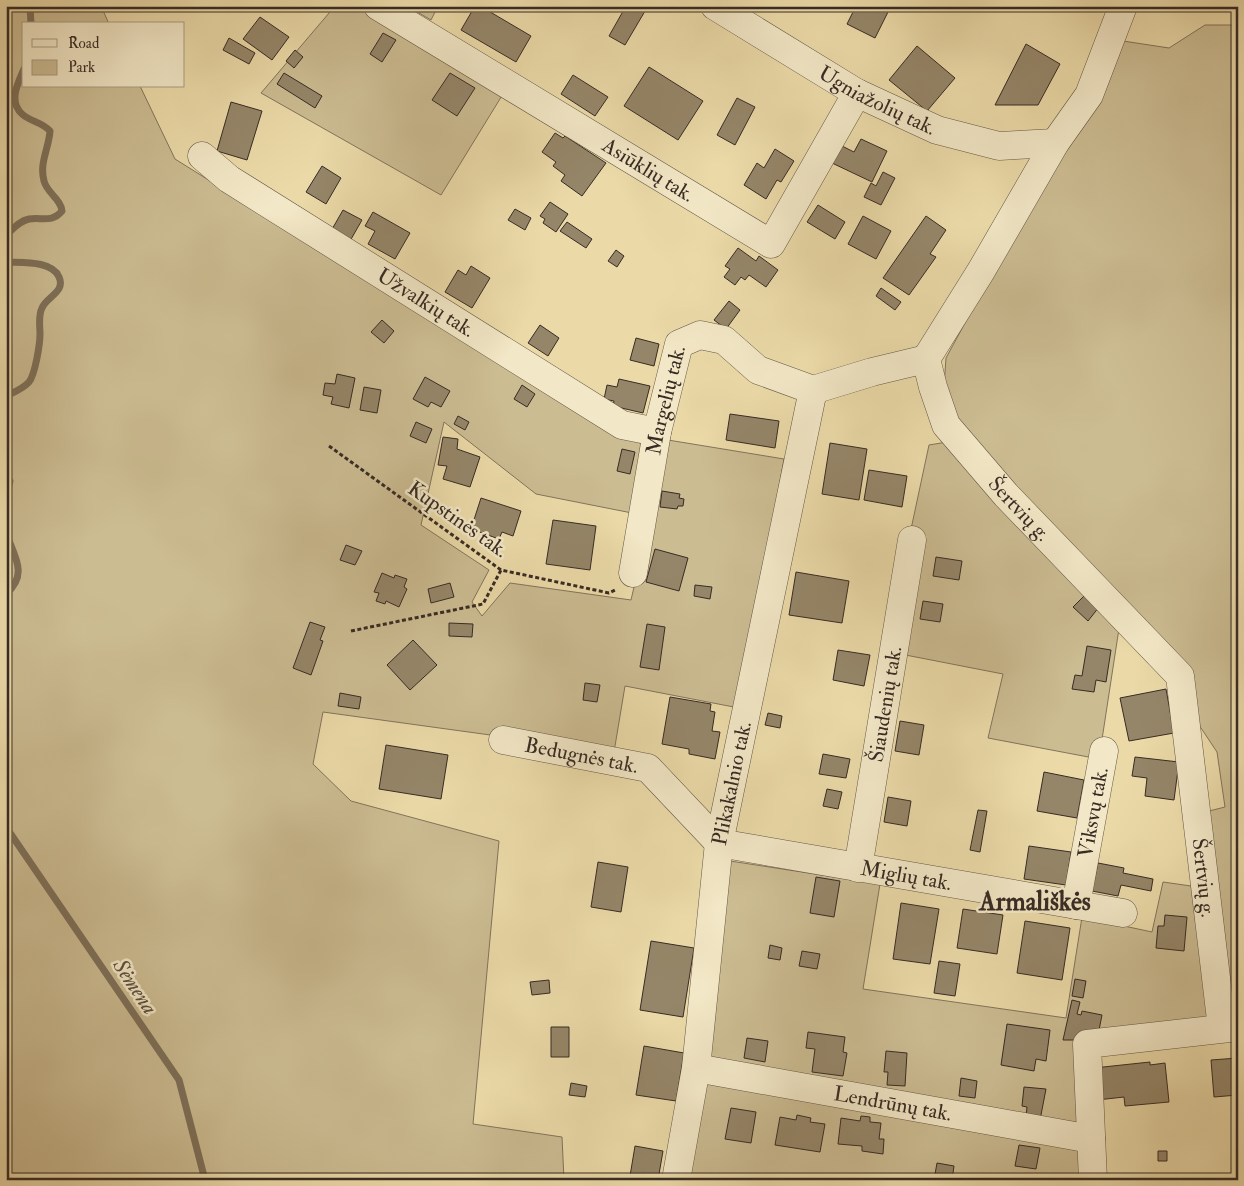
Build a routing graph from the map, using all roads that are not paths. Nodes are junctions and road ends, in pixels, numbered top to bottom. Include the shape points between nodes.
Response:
1 (378, 6) edge
2 (715, 6) edge
3 (1123, 6) edge
4 (857, 93) junction
5 (1055, 142) junction
6 (202, 156) dead end
7 (926, 359) junction
8 (813, 390) junction
9 (657, 432) junction
10 (912, 540) dead end
11 (633, 573) road end
12 (503, 740) dead end
13 (1104, 751) dead end
14 (719, 843) junction
15 (858, 868) junction
16 (1076, 906) junction
17 (1123, 913) dead end
18 (1230, 1027) edge
19 (696, 1068) junction
20 (1091, 1139) junction
21 (676, 1180) edge
22 (1093, 1180) edge

1 - 4 street, Asiūklių tak. via 771,244
2 - 4 street, Ugniažolių tak.
3 - 5 street via 1089,94
4 - 5 street, Ugniažolių tak. via 937,130 981,142 999,146
5 - 7 street
6 - 9 street, Užvalkių tak. via 229,179 622,425
7 - 8 street
7 - 18 street, Šertvių g. via 946,425 1006,495 1180,676
8 - 9 street, Margelių tak. via 758,370 724,340 700,335 679,344
8 - 14 street, Plikakalnio tak.
9 - 11 street, Margelių tak.
10 - 15 street, Šiaudenių tak.
12 - 14 street, Bedugnės tak. via 648,768
13 - 16 street, Viksvų tak.
14 - 15 street, Miglių tak.
14 - 19 street, Plikakalnio tak.
15 - 16 street, Miglių tak.
16 - 17 street, Miglių tak.
18 - 20 street, Šertvių g. via 1088,1044
19 - 20 street, Lendrūnų tak.
19 - 21 street, Plikakalnio tak.
20 - 22 street, Šertvių g.

